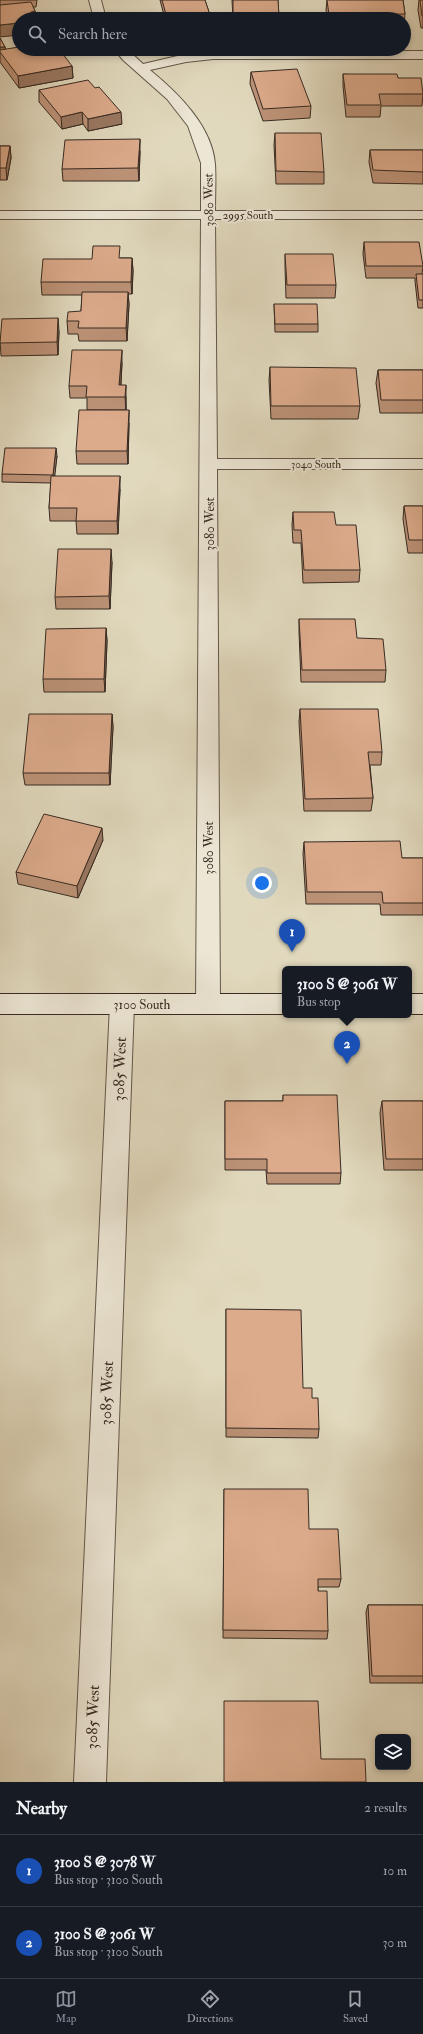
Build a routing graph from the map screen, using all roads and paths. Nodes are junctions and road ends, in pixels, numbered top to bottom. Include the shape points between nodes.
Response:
1 (95, 0) edge
2 (98, 12) edge
3 (411, 55) edge
4 (423, 55) edge
5 (128, 56) edge
6 (204, 56) edge
7 (141, 68) junction
8 (423, 215) edge
9 (0, 216) edge
10 (209, 216) junction
11 (209, 464) junction
12 (423, 464) edge
13 (0, 1004) edge
14 (122, 1004) junction
15 (208, 1004) junction
16 (282, 1004) edge
17 (412, 1004) edge
18 (423, 1004) edge
19 (90, 1782) edge

1 - 2 street
3 - 4 street
5 - 7 street, 3080 West
6 - 7 street
7 - 10 street, 3080 West via 174,98 198,129 208,163
8 - 10 street, 2995 South
9 - 10 street, 2995 South
10 - 11 street, 3080 West
11 - 12 street, 3040 South
11 - 15 street, 3080 West
13 - 14 street, 3100 South
14 - 15 street, 3100 South
14 - 19 street, 3085 West
15 - 16 street, 3100 South
17 - 18 street

